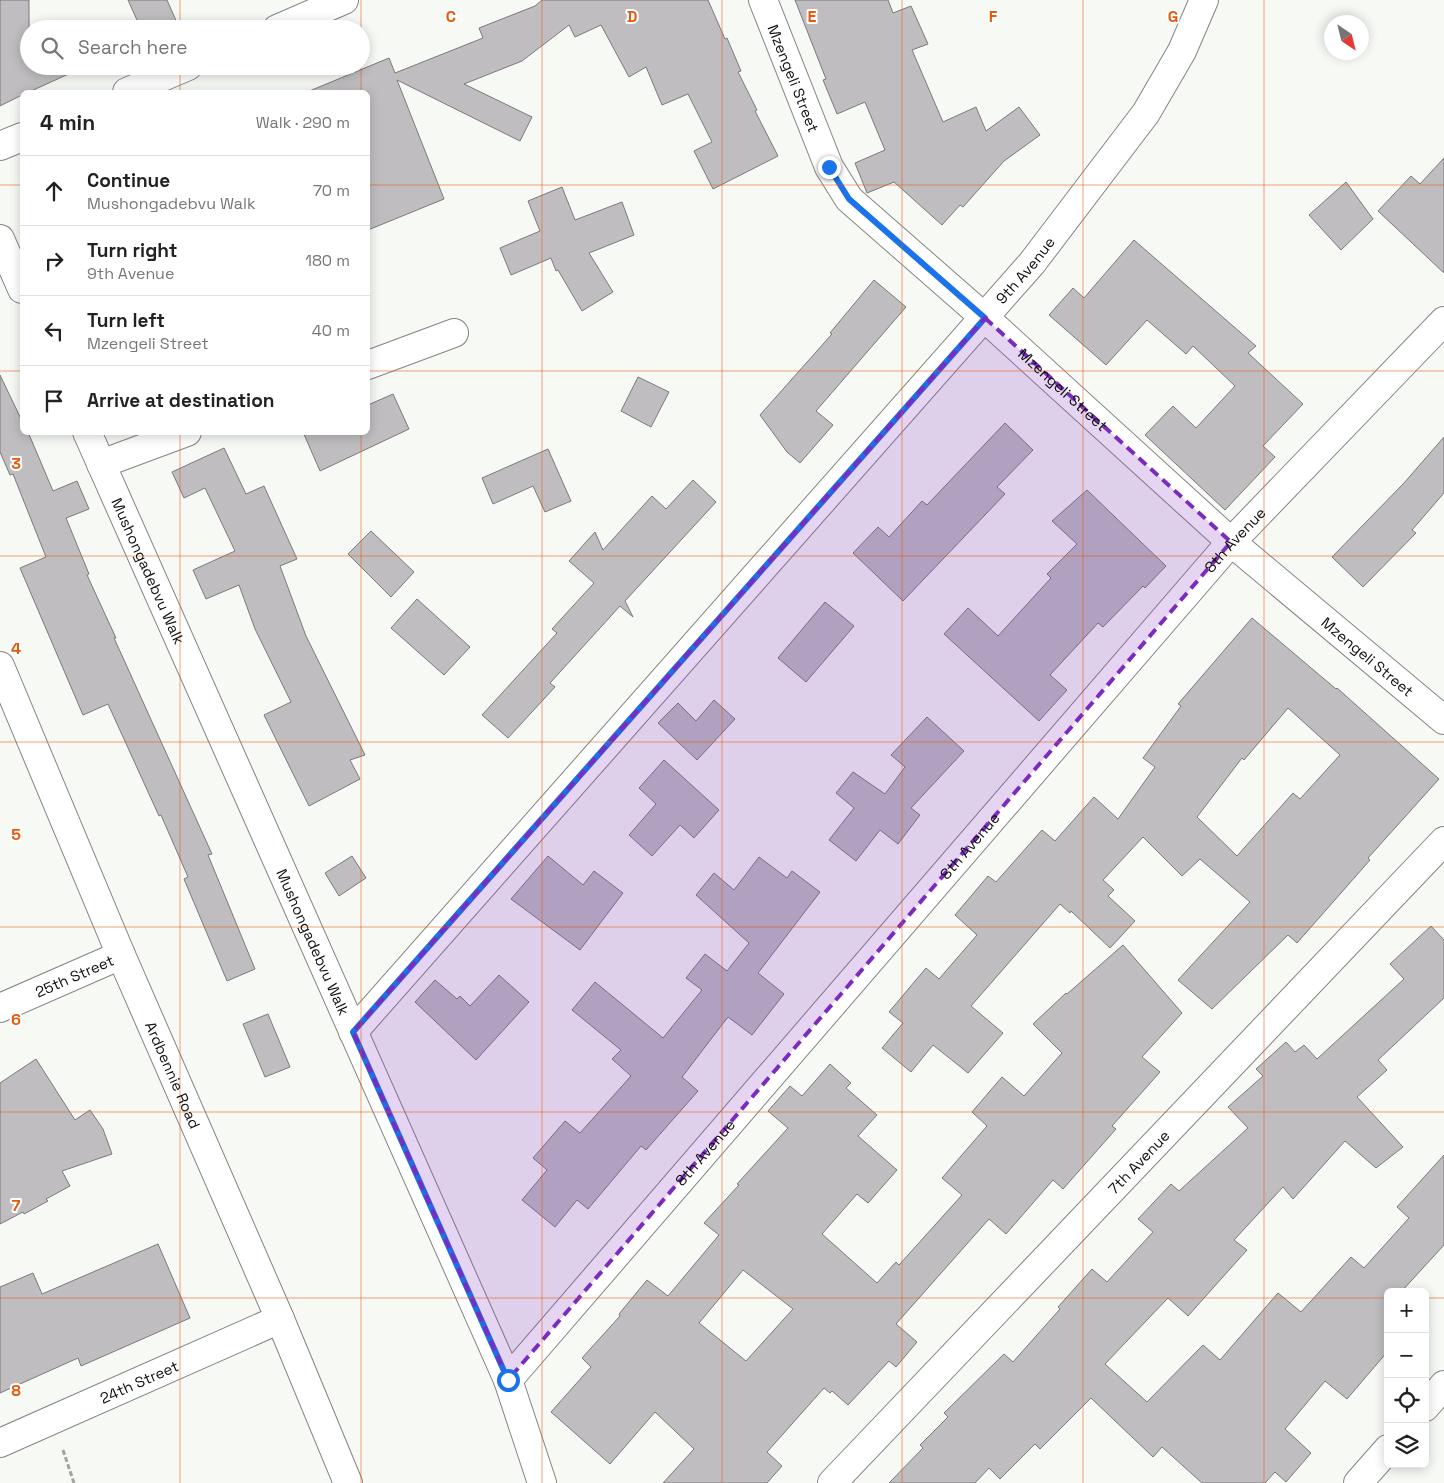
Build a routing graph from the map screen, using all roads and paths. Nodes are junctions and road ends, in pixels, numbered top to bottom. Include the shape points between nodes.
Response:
1 (344, 0) edge
2 (763, 0) edge
3 (1204, 0) edge
4 (297, 20) edge
5 (167, 75) edge
6 (132, 90) edge
7 (20, 138) edge
8 (0, 146) edge
9 (0, 239) edge
10 (20, 284) edge
11 (985, 318) junction
12 (1444, 320) edge
13 (454, 332) dead end
14 (370, 364) edge
15 (88, 435) edge
16 (179, 435) edge
17 (102, 464) junction
18 (1231, 542) junction
19 (0, 666) edge
20 (1444, 720) edge
21 (1444, 841) edge
22 (121, 956) junction
23 (0, 1008) edge
24 (353, 1032) junction
25 (280, 1319) junction
26 (508, 1380) junction
27 (1444, 1385) edge
28 (1429, 1402) edge
29 (0, 1443) edge
30 (1384, 1454) edge
31 (348, 1483) edge
32 (542, 1483) edge
33 (832, 1483) edge
34 (1358, 1483) edge

1 - 4 street
2 - 11 street, Mzengeli Street via 829,167 844,192
3 - 11 street, 9th Avenue via 1182,51 1146,113 1032,263
5 - 6 street
7 - 8 street
9 - 10 street
11 - 18 street, Mzengeli Street
11 - 24 street, 9th Avenue
12 - 18 street, 8th Avenue
13 - 14 street
15 - 17 street, Mushongadebvu Walk
16 - 17 street
17 - 24 street, Mushongadebvu Walk
18 - 20 street, Mzengeli Street
18 - 26 street, 8th Avenue
19 - 22 street, Ardbennie Road
21 - 33 street, 7th Avenue
22 - 23 street, 25th Street
22 - 25 street, Ardbennie Road
24 - 26 street, Mushongadebvu Walk
25 - 29 street, 24th Street
25 - 31 street, Ardbennie Road
26 - 32 street, Mushongadebvu Walk
27 - 28 street
30 - 34 street

